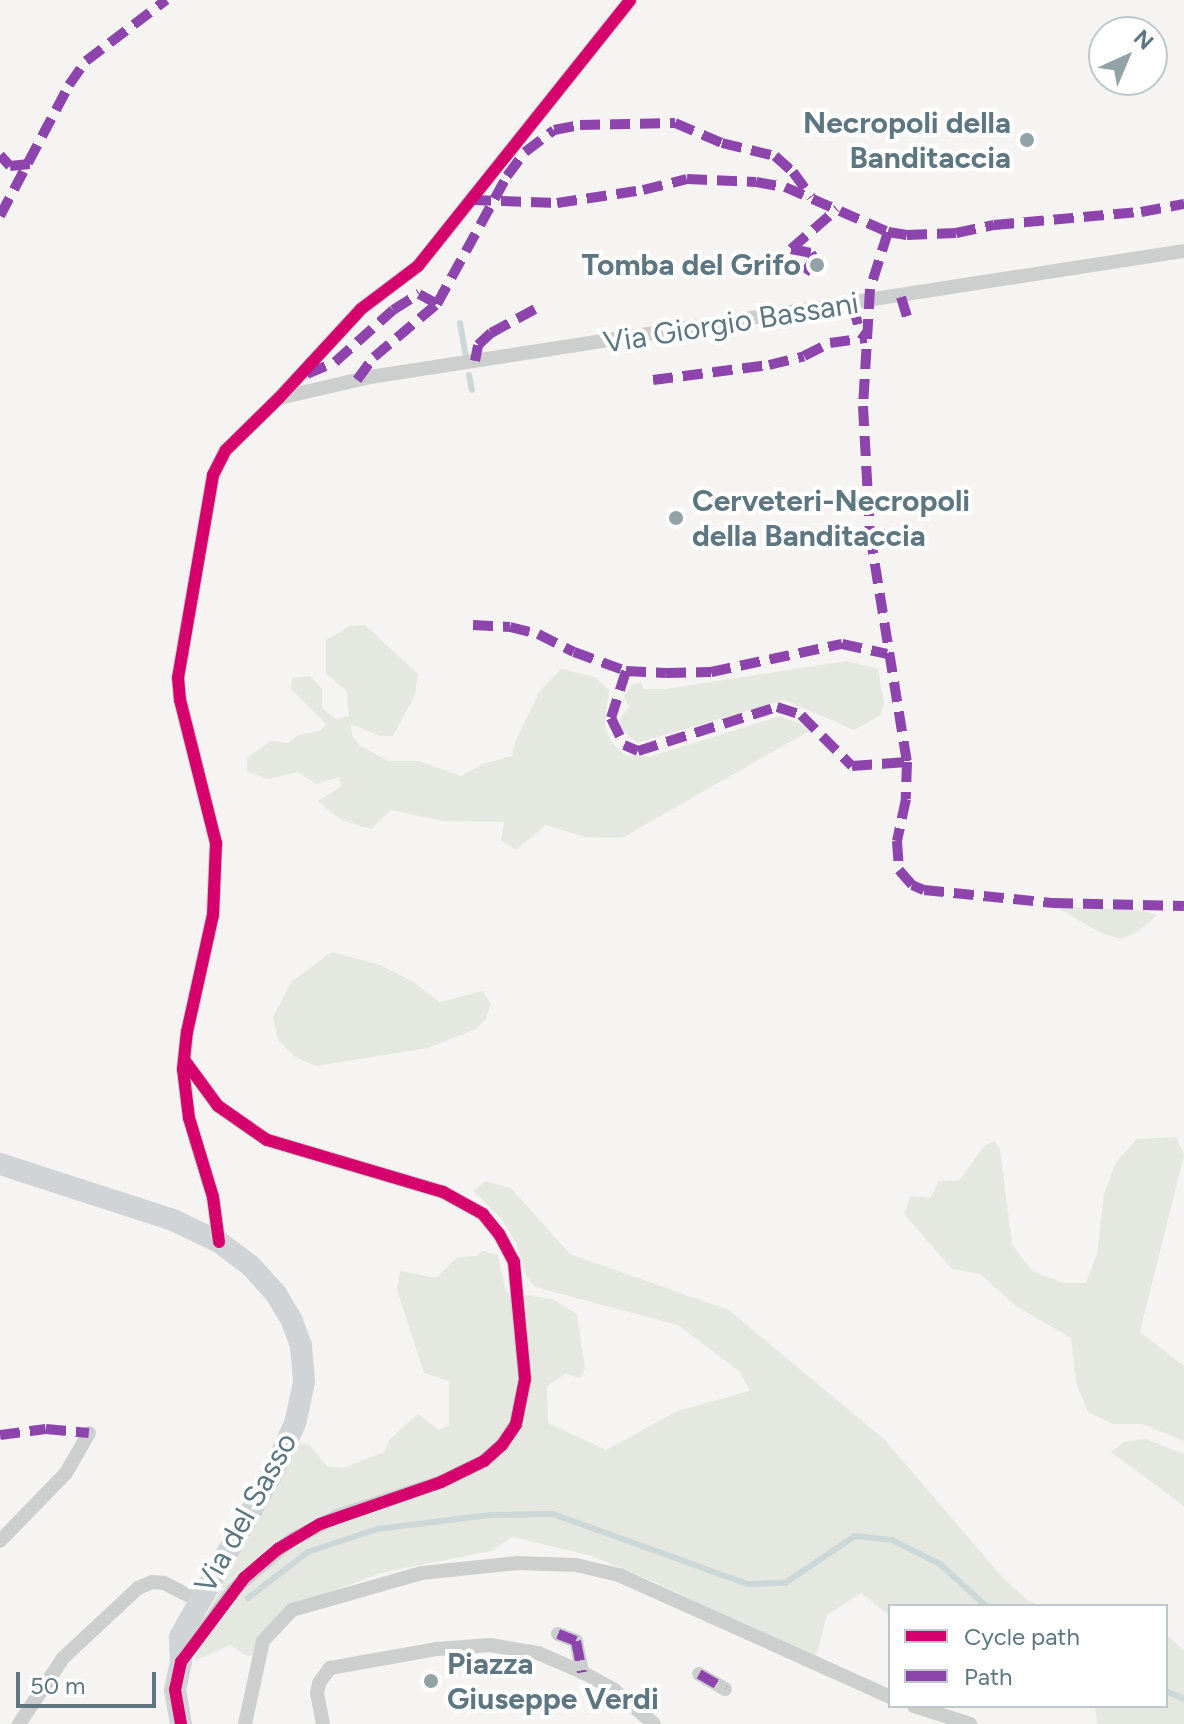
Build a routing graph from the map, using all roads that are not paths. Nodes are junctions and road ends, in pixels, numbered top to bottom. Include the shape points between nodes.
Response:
1 (630, 0) edge
2 (1184, 251) edge
3 (279, 398) junction
4 (183, 1057) junction
5 (0, 1164) edge
6 (219, 1242) junction
7 (89, 1433) dead end
8 (0, 1541) edge
9 (198, 1600) junction
10 (558, 1634) dead end
11 (181, 1662) junction
12 (582, 1672) junction
13 (699, 1674) dead end
14 (725, 1689) dead end
15 (888, 1696) edge
16 (920, 1708) edge
17 (19, 1724) edge
18 (181, 1724) edge
19 (245, 1724) edge
20 (323, 1724) edge
21 (654, 1724) edge
22 (970, 1724) edge

1 - 3 street via 418,266 361,309
2 - 3 street, Via Giorgio Bassani via 370,377
3 - 4 street via 226,450 213,475 178,678 216,843 213,915
4 - 6 street via 186,1108 213,1197
4 - 11 street via 218,1106 267,1140 443,1192 483,1214 514,1262 525,1379 520,1415 490,1456 468,1471 348,1512 291,1540 234,1589
5 - 6 street, Via del Sasso via 173,1220
6 - 9 street, Via del Sasso via 250,1265 283,1305 301,1346 304,1382 296,1421 280,1457
7 - 8 street via 66,1473
9 - 11 street, Via del Sasso via 180,1637
9 - 17 street via 164,1583 138,1588 63,1658
10 - 12 street via 576,1641
11 - 18 street, Via del Sasso via 175,1690
12 - 20 street via 538,1653 490,1645 330,1668 317,1694
12 - 21 street via 614,1690
13 - 14 street
15 - 19 street via 619,1575 576,1565 503,1563 422,1573 292,1610 263,1641
16 - 22 street

